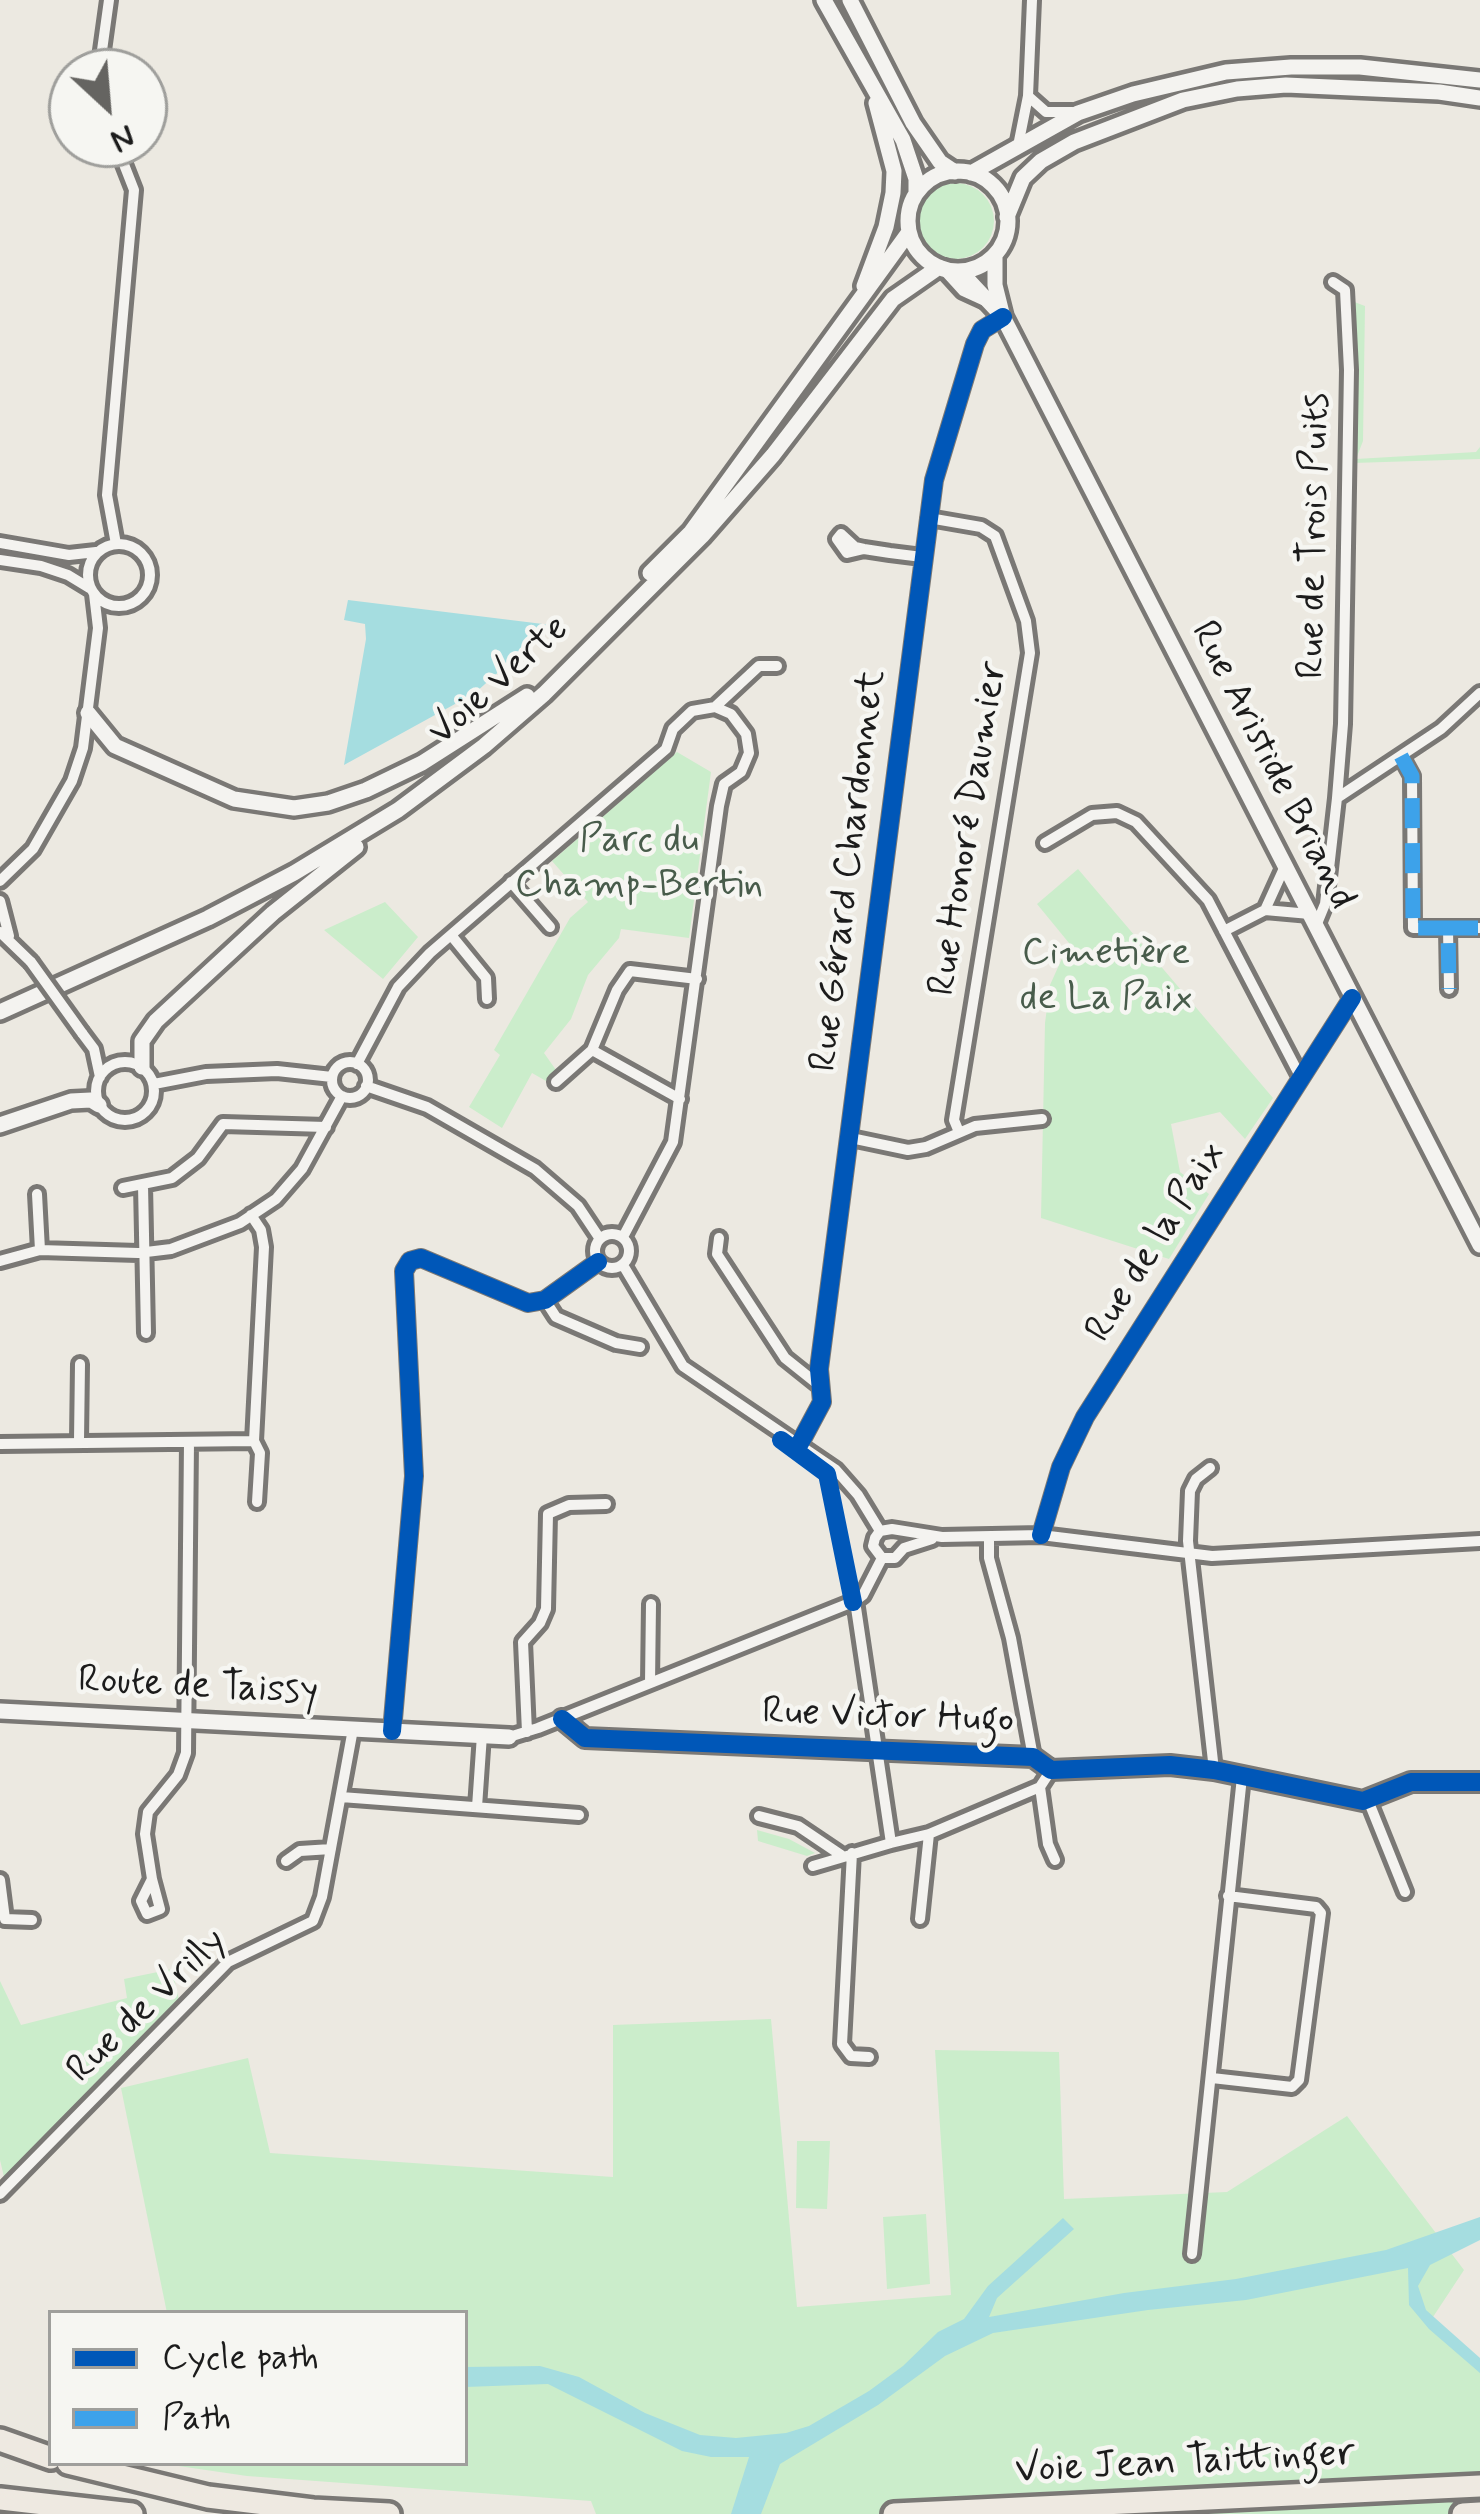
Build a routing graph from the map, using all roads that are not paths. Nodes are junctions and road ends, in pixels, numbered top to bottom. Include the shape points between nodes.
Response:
1 (109, 0) edge
2 (824, 0) edge
3 (850, 0) edge
4 (1032, 0) edge
5 (102, 48) edge
6 (1480, 80) edge
7 (880, 94) junction
8 (1133, 94) junction
9 (1028, 96) junction
10 (1480, 98) edge
11 (1018, 148) junction
12 (125, 168) edge
13 (963, 172) junction
14 (916, 194) junction
15 (1007, 217) junction
16 (909, 232) junction
17 (995, 255) junction
18 (947, 269) junction
19 (1333, 282) dead end
20 (865, 293) junction
21 (1003, 317) junction
22 (929, 518) junction
23 (0, 543) edge
24 (116, 544) junction
25 (864, 549) dead end
26 (99, 551) junction
27 (922, 557) junction
28 (0, 560) edge
29 (92, 591) junction
30 (120, 607) junction
31 (98, 628) junction
32 (777, 666) dead end
33 (1480, 694) edge
34 (527, 696) junction
35 (715, 706) junction
36 (88, 713) junction
37 (1401, 756) junction
38 (1337, 798) junction
39 (398, 810) junction
40 (1045, 843) dead end
41 (1285, 866) junction
42 (5, 878) edge
43 (511, 882) junction
44 (0, 902) edge
45 (1265, 910) junction
46 (0, 915) edge
47 (1313, 920) junction
48 (550, 927) dead end
49 (1448, 928) junction
50 (1480, 928) edge
51 (1224, 931) junction
52 (451, 935) junction
53 (5, 936) edge
54 (697, 979) junction
55 (1449, 989) dead end
56 (1352, 998) junction
57 (487, 999) dead end
58 (0, 1008) edge
59 (94, 1049) junction
60 (592, 1050) junction
61 (119, 1062) junction
62 (357, 1064) junction
63 (142, 1066) junction
64 (100, 1077) junction
65 (332, 1077) junction
66 (1301, 1078) junction
67 (556, 1082) dead end
68 (154, 1084) junction
69 (366, 1086) junction
70 (342, 1096) junction
71 (680, 1099) junction
72 (99, 1105) junction
73 (1042, 1119) dead end
74 (0, 1126) edge
75 (326, 1127) junction
76 (959, 1132) junction
77 (851, 1138) junction
78 (142, 1185) junction
79 (122, 1187) dead end
80 (37, 1194) dead end
81 (251, 1216) junction
82 (623, 1238) junction
83 (718, 1238) dead end
84 (600, 1239) junction
85 (1480, 1245) edge
86 (40, 1250) junction
87 (144, 1252) junction
88 (0, 1262) edge
89 (598, 1262) junction
90 (623, 1265) junction
91 (545, 1300) junction
92 (146, 1334) dead end
93 (640, 1347) dead end
94 (80, 1364) dead end
95 (820, 1386) junction
96 (79, 1440) junction
97 (254, 1441) junction
98 (189, 1442) junction
99 (0, 1444) edge
100 (799, 1445) junction
101 (1210, 1468) dead end
102 (257, 1502) dead end
103 (606, 1504) dead end
104 (897, 1531) junction
105 (880, 1532) junction
106 (1041, 1535) junction
107 (942, 1537) junction
108 (989, 1537) junction
109 (1480, 1541) edge
110 (904, 1548) junction
111 (1190, 1555) junction
112 (882, 1558) junction
113 (856, 1601) junction
114 (651, 1604) dead end
115 (650, 1683) junction
116 (0, 1711) edge
117 (562, 1719) junction
118 (187, 1720) junction
119 (353, 1729) junction
120 (392, 1731) junction
121 (527, 1732) junction
122 (482, 1735) junction
123 (508, 1737) joint
124 (879, 1751) junction
125 (1033, 1757) junction
126 (1051, 1770) junction
127 (1214, 1770) junction
128 (1242, 1777) junction
129 (1480, 1782) edge
130 (1040, 1786) junction
131 (340, 1796) junction
132 (1368, 1800) junction
133 (477, 1807) junction
134 (579, 1815) dead end
135 (759, 1816) dead end
136 (929, 1834) junction
137 (891, 1843) junction
138 (331, 1849) junction
139 (847, 1854) junction
140 (1055, 1860) dead end
141 (286, 1861) dead end
142 (814, 1866) dead end
143 (0, 1880) edge
144 (152, 1880) dead end
145 (1405, 1892) dead end
146 (1228, 1896) junction
147 (920, 1918) dead end
148 (32, 1920) dead end
149 (869, 2057) dead end
150 (1213, 2078) junction
151 (0, 2194) edge
152 (1192, 2254) dead end
153 (0, 2440) edge
154 (48, 2457) edge
155 (80, 2466) edge
156 (1480, 2486) edge
157 (0, 2499) edge
158 (1480, 2513) edge
159 (132, 2514) edge
160 (389, 2514) edge
161 (894, 2514) edge
162 (1463, 2514) edge

1 - 5 street
2 - 7 main road
3 - 13 main road via 913,123 940,162
4 - 9 street
6 - 8 main road via 1292,67 1226,72
7 - 14 main road via 903,140
7 - 20 main road via 875,104 895,170
8 - 9 street via 1066,113 1046,112
8 - 11 main road via 1078,113
9 - 11 street
10 - 15 main road via 1286,85 1183,100 1041,161 1023,178
11 - 13 main road
12 - 24 street via 134,190 107,495
13 - 14 main road via 940,175
13 - 15 main road via 996,190
14 - 16 main road
15 - 17 main road
16 - 18 main road via 915,247
16 - 20 main road, Voie Verte
17 - 18 main road
17 - 21 main road, Rue Aristide Briand
18 - 21 main road, Rue Aristide Briand
18 - 39 main road, Voie Verte via 893,298 773,455 544,694
19 - 38 street, Rue de Trois Puits via 1345,290 1349,370
20 - 34 main road, Voie Verte via 691,532
21 - 22 street, Rue Gérard Chardonnet via 975,344
21 - 41 main road, Rue Aristide Briand
22 - 27 street, Rue Gérard Chardonnet
22 - 76 street, Rue Honoré Daumier via 994,536 1030,653 954,1120
23 - 26 street via 69,555
24 - 26 street
24 - 30 street via 141,552 151,575 145,594
25 - 27 street
26 - 29 street via 90,564
27 - 77 street, Rue Gérard Chardonnet
28 - 29 street via 54,570
29 - 30 street
29 - 31 street
30 - 31 street
31 - 36 street
32 - 35 street via 759,666
33 - 37 street
34 - 36 main road via 422,764 366,790 294,808 234,799 115,746
34 - 58 main road, Voie Verte via 406,795 291,868
35 - 43 street via 692,711 666,749
35 - 54 street via 746,734 749,753 724,784
36 - 42 street via 62,802
37 - 38 street
37 - 49 street via 1412,776 1413,928
38 - 47 street via 1325,904
39 - 58 main road, Voie Verte via 208,918
39 - 63 main road via 156,1022 142,1041
40 - 51 street via 1092,815 1136,822 1208,900
41 - 45 street
41 - 47 main road, Rue Aristide Briand
42 - 44 street
43 - 48 street
43 - 52 street
44 - 46 street
45 - 47 street
45 - 51 street
46 - 53 street
47 - 56 main road, Rue Aristide Briand
49 - 50 street
49 - 55 street
51 - 66 street
52 - 57 street via 486,979
52 - 62 street via 398,987
53 - 59 street, bridge
54 - 60 street via 631,971
54 - 71 street
56 - 66 street, Rue de la Paix
56 - 85 main road, Rue Aristide Briand
59 - 61 street
59 - 64 street
60 - 67 street
60 - 71 street
61 - 63 street
61 - 64 street
62 - 65 street via 341,1064
62 - 69 street
63 - 68 street
64 - 72 street
65 - 68 street via 277,1071
65 - 70 street
66 - 106 street, Rue de la Paix via 1085,1417
68 - 72 street via 149,1109 134,1119 110,1117
69 - 70 street
69 - 84 street via 427,1107 535,1169 578,1206
70 - 75 street
71 - 82 street via 667,1158
72 - 74 main road via 71,1101
73 - 76 street
75 - 78 street via 223,1124 172,1178
75 - 81 street via 302,1169
76 - 77 street via 908,1150
77 - 95 street, Rue Gérard Chardonnet
78 - 79 street
78 - 87 street
80 - 86 street
81 - 87 street via 204,1240
81 - 97 street via 264,1247
82 - 84 street
82 - 90 street
83 - 95 street via 717,1254 785,1358
84 - 89 street
86 - 87 street
86 - 88 street
87 - 92 street
89 - 90 street
89 - 91 street
90 - 100 street via 683,1366
91 - 93 street via 556,1317
91 - 120 street via 528,1303 431,1261 410,1261 404,1271 414,1476
94 - 96 street
95 - 100 street, Rue Gérard Chardonnet via 822,1402
96 - 98 street
96 - 99 street
97 - 98 street
97 - 102 street
98 - 118 street
100 - 105 street via 836,1470
101 - 111 street via 1190,1490
103 - 121 street via 548,1514 546,1609 523,1642
104 - 105 street
104 - 107 street
104 - 110 street
105 - 112 street via 873,1546
106 - 108 street
106 - 111 street
107 - 108 street
107 - 110 street
108 - 125 street
109 - 111 street
110 - 112 street
111 - 127 street
112 - 113 street
113 - 115 street
113 - 124 street
114 - 115 street
115 - 117 street
116 - 118 main road, Route de Taissy
117 - 121 street
117 - 124 main road, Rue Victor Hugo via 585,1738
118 - 119 main road, Route de Taissy
118 - 144 street via 183,1766 148,1812
119 - 120 main road, Route de Taissy
119 - 131 street, Rue de Vrilly
120 - 122 main road
121 - 123 street
122 - 123 main road
122 - 133 street
124 - 125 main road, Rue Victor Hugo
124 - 137 street
125 - 126 main road, Rue Victor Hugo
126 - 127 main road, Rue Victor Hugo
126 - 130 street
127 - 128 main road, Rue Victor Hugo
128 - 132 main road, Rue Victor Hugo
128 - 146 street
129 - 132 main road via 1411,1782
130 - 136 street
130 - 140 street
131 - 133 street
131 - 138 street, Rue de Vrilly
132 - 145 street
133 - 134 street
135 - 139 street via 798,1826
136 - 137 street
136 - 147 street
137 - 139 street
138 - 141 street
138 - 151 street, Rue de Vrilly via 313,1922 228,1962
139 - 142 street
139 - 149 street via 842,2044 851,2056
143 - 148 street via 5,1919
146 - 150 street
146 - 150 street via 1321,1913 1299,2080 1292,2086
150 - 152 street
153 - 154 highway
155 - 160 highway via 208,2497
156 - 161 highway, Voie Jean Taittinger
157 - 159 highway
158 - 162 highway

